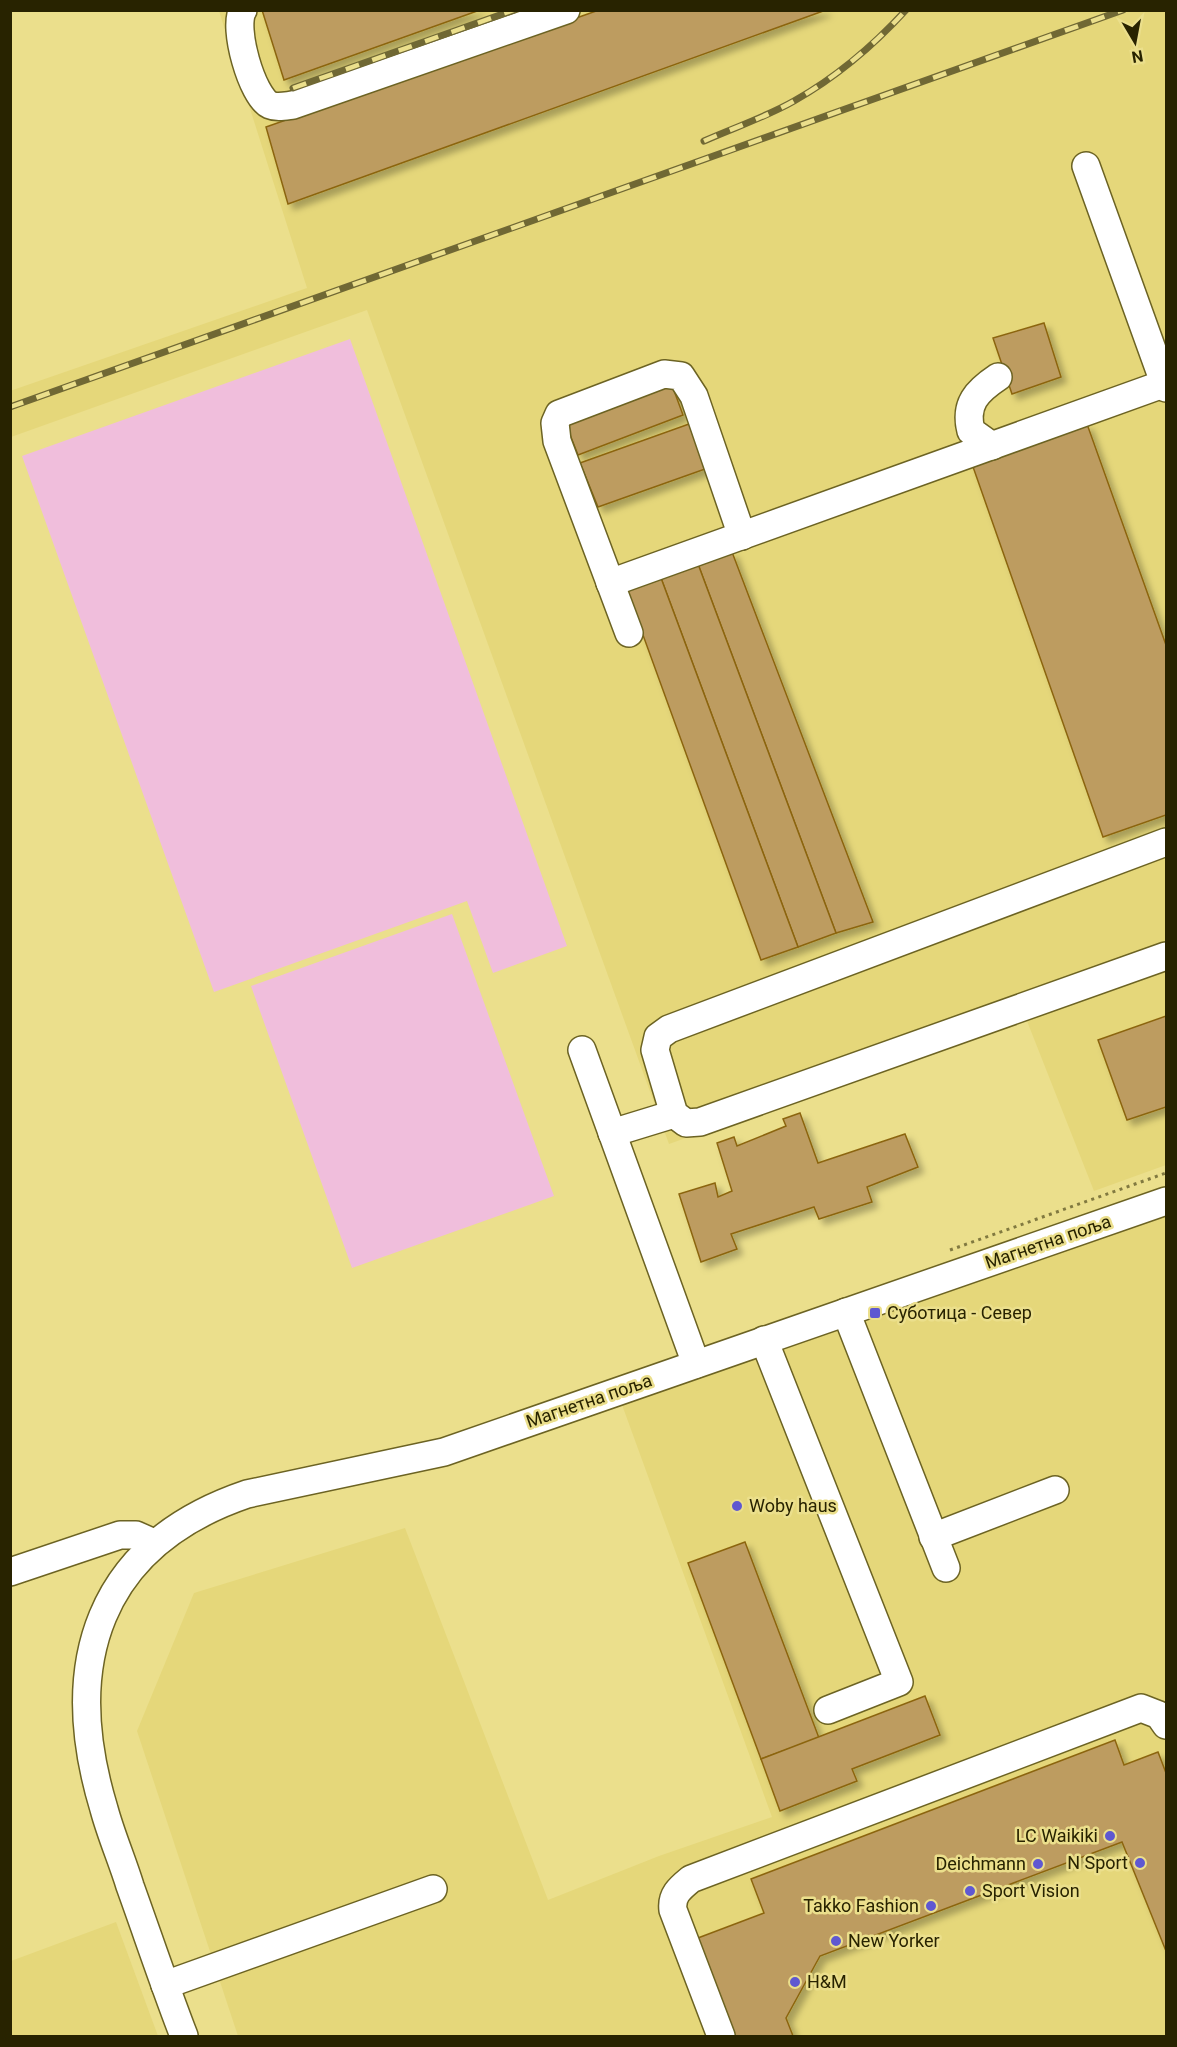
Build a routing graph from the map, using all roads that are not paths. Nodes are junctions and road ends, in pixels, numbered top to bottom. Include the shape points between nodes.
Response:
1 (243, 10) edge
2 (566, 10) edge
3 (1086, 166) dead end
4 (998, 377) dead end
5 (1166, 385) edge
6 (992, 446) junction
7 (742, 536) junction
8 (610, 583) junction
9 (629, 633) dead end
10 (1167, 842) edge
11 (1167, 956) edge
12 (582, 1050) dead end
13 (674, 1114) junction
14 (612, 1132) junction
15 (1167, 1201) edge
16 (846, 1312) junction
17 (764, 1340) junction
18 (696, 1364) junction
19 (1055, 1490) dead end
20 (933, 1537) junction
21 (154, 1543) junction
22 (946, 1568) dead end
23 (10, 1572) edge
24 (828, 1710) dead end
25 (1167, 1725) edge
26 (433, 1889) dead end
27 (165, 1986) junction
28 (184, 2037) edge
29 (722, 2037) edge

1 - 2 street via 238,16 238,27 255,91 270,105 281,107
3 - 5 street
4 - 6 street via 980,389 968,415 971,431
5 - 6 street
6 - 7 street
7 - 8 street
7 - 8 street via 694,396 681,376 664,374 563,412 555,423 557,441
8 - 9 street
10 - 13 street via 663,1033 655,1050
11 - 13 street via 700,1122 686,1123
12 - 14 street
13 - 14 street
14 - 18 street
15 - 16 street, Магнетна поља
16 - 17 street, Магнетна поља
16 - 20 street
17 - 18 street, Магнетна поља
17 - 24 street via 899,1682
18 - 21 street, Магнетна поља via 444,1452 247,1494 181,1523
19 - 20 street
20 - 22 street
21 - 23 street via 136,1535 120,1535
21 - 27 street, Магнетна поља via 122,1580 104,1613 90,1654 86,1701 103,1807
25 - 29 street via 1159,1715 1141,1708 691,1879 675,1894 673,1910
26 - 27 street
27 - 28 street, Магнетна поља

